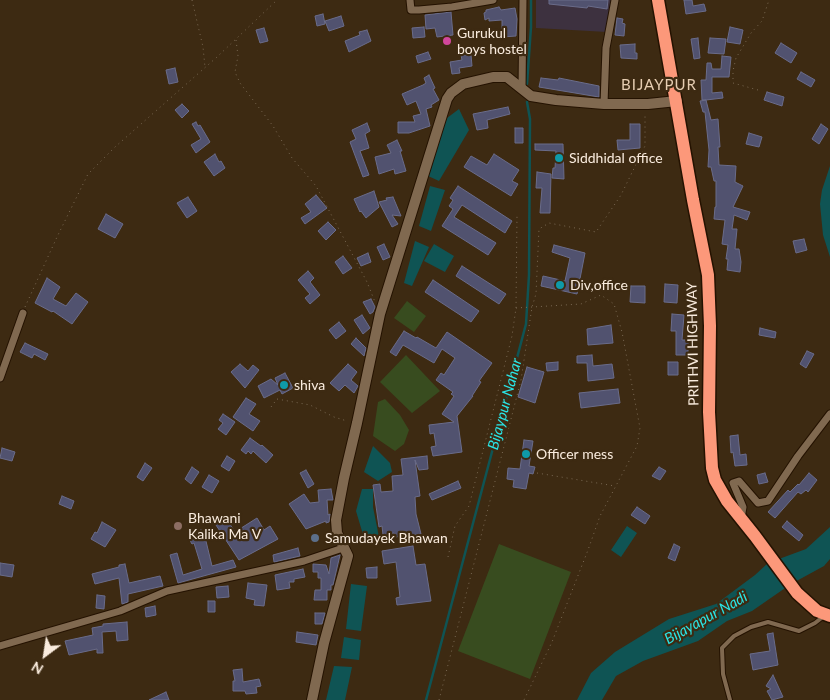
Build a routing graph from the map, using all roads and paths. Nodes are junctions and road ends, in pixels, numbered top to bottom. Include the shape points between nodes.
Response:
1 (192, 0) edge
2 (277, 0) edge
3 (410, 0) edge
4 (493, 0) edge
5 (523, 0) edge
6 (615, 0) edge
7 (658, 0) edge
8 (769, 0) edge
9 (236, 38) junction
10 (205, 68) junction
11 (522, 90) junction
12 (758, 90) dead end
13 (677, 102) junction
14 (604, 104) junction
15 (645, 112) dead end
16 (517, 215) dead end
17 (532, 307) junction
18 (516, 308) junction
19 (23, 313) joint
20 (380, 314) junction
21 (0, 378) edge
22 (271, 407) dead end
23 (830, 414) edge
24 (357, 424) junction
25 (537, 473) dead end
26 (615, 486) junction
27 (741, 518) junction
28 (344, 548) junction
29 (448, 557) dead end
30 (828, 615) edge
31 (0, 646) edge
32 (312, 700) edge
33 (439, 700) edge
34 (524, 700) edge
35 (730, 700) edge

1 - 10 path
2 - 9 path
3 - 4 street via 411,10 419,10
5 - 11 street
6 - 14 street via 606,48
7 - 13 highway, PRITHVI HIGHWAY
8 - 12 path via 762,21 736,58 732,71 733,83
9 - 10 path
9 - 20 path via 238,56 235,72 240,83 292,158 316,186 367,282
10 - 19 path via 115,146 88,174
11 - 14 main road via 548,99
11 - 20 main road via 507,77 493,77 463,84 451,93 444,106
13 - 14 main road
13 - 27 highway, PRITHVI HIGHWAY via 708,275 712,468 720,489
15 - 17 path via 645,146 621,195 596,232 550,223 539,229 536,294
16 - 18 path
17 - 18 path
17 - 26 path via 581,304 601,295 614,304 640,428 637,446
17 - 33 path via 521,380
18 - 29 path via 506,364 468,506 455,526
19 - 21 street
20 - 24 main road
22 - 24 path via 277,399 310,405
23 - 27 street via 768,501 758,503 739,481 733,483 743,507
24 - 28 main road via 336,520 337,533
25 - 26 path
26 - 34 path via 600,516 552,642
27 - 30 highway, PRITHVI HIGHWAY via 809,605
28 - 31 street via 295,564 168,592 120,611
28 - 32 main road via 348,556
30 - 35 lane via 799,631 768,622 751,626 734,636 722,648 723,674

